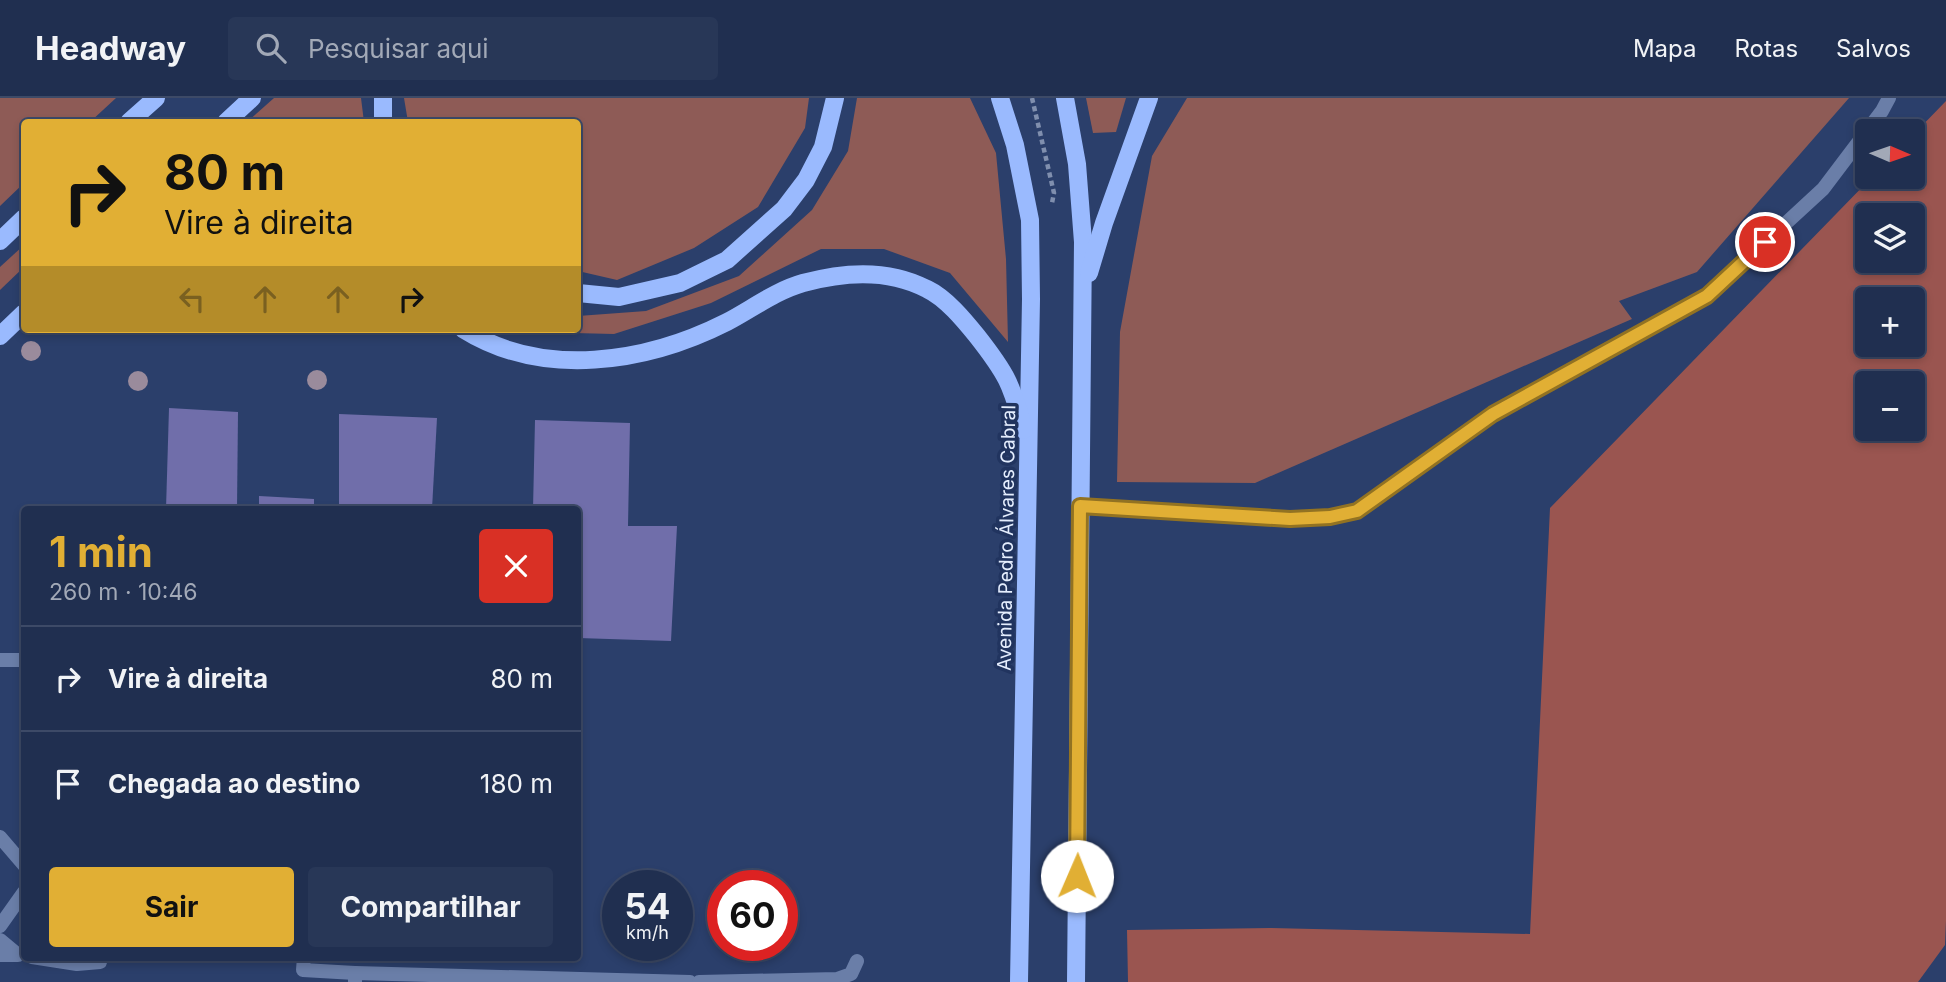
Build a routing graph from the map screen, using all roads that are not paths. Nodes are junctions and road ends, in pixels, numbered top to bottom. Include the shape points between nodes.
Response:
1 (156, 98) edge
2 (252, 98) edge
3 (383, 98) edge
4 (835, 98) edge
5 (1000, 98) edge
6 (1065, 98) edge
7 (1149, 98) edge
8 (1889, 98) edge
9 (132, 119) edge
10 (229, 119) edge
11 (383, 119) edge
12 (21, 221) edge
13 (0, 241) edge
14 (581, 293) edge
15 (1083, 293) junction
16 (21, 316) edge
17 (469, 333) edge
18 (0, 336) edge
19 (1028, 443) junction
20 (1080, 506) junction
21 (0, 660) edge
22 (21, 660) edge
23 (0, 837) edge
24 (21, 862) edge
25 (21, 896) edge
26 (0, 926) edge
27 (0, 940) edge
28 (21, 953) edge
29 (0, 955) edge
30 (21, 956) edge
31 (58, 961) edge
32 (100, 961) edge
33 (304, 961) edge
34 (857, 961) dead end
35 (355, 977) edge
36 (690, 982) edge
37 (699, 982) edge
38 (1019, 982) edge
39 (1076, 982) edge

1 - 9 main road
2 - 10 main road
3 - 11 main road
4 - 14 main road via 823,147 806,180 784,209 727,260 680,283 620,297
5 - 19 main road, Avenida Pedro Álvares Cabral via 1030,220
6 - 15 main road via 1077,164
7 - 15 main road
8 - 20 street via 1823,188 1707,296 1493,414 1357,511 1290,519
12 - 13 main road
15 - 20 main road
16 - 18 main road
17 - 19 main road via 516,353 608,360 685,339 801,284 865,274 895,278 928,289 972,330 1008,382
19 - 38 main road, Avenida Pedro Álvares Cabral
20 - 39 main road
21 - 22 street
23 - 24 street
25 - 26 street
27 - 28 street
29 - 30 street
31 - 32 street
33 - 35 street via 303,970
34 - 37 street via 851,974 837,979
35 - 36 street

